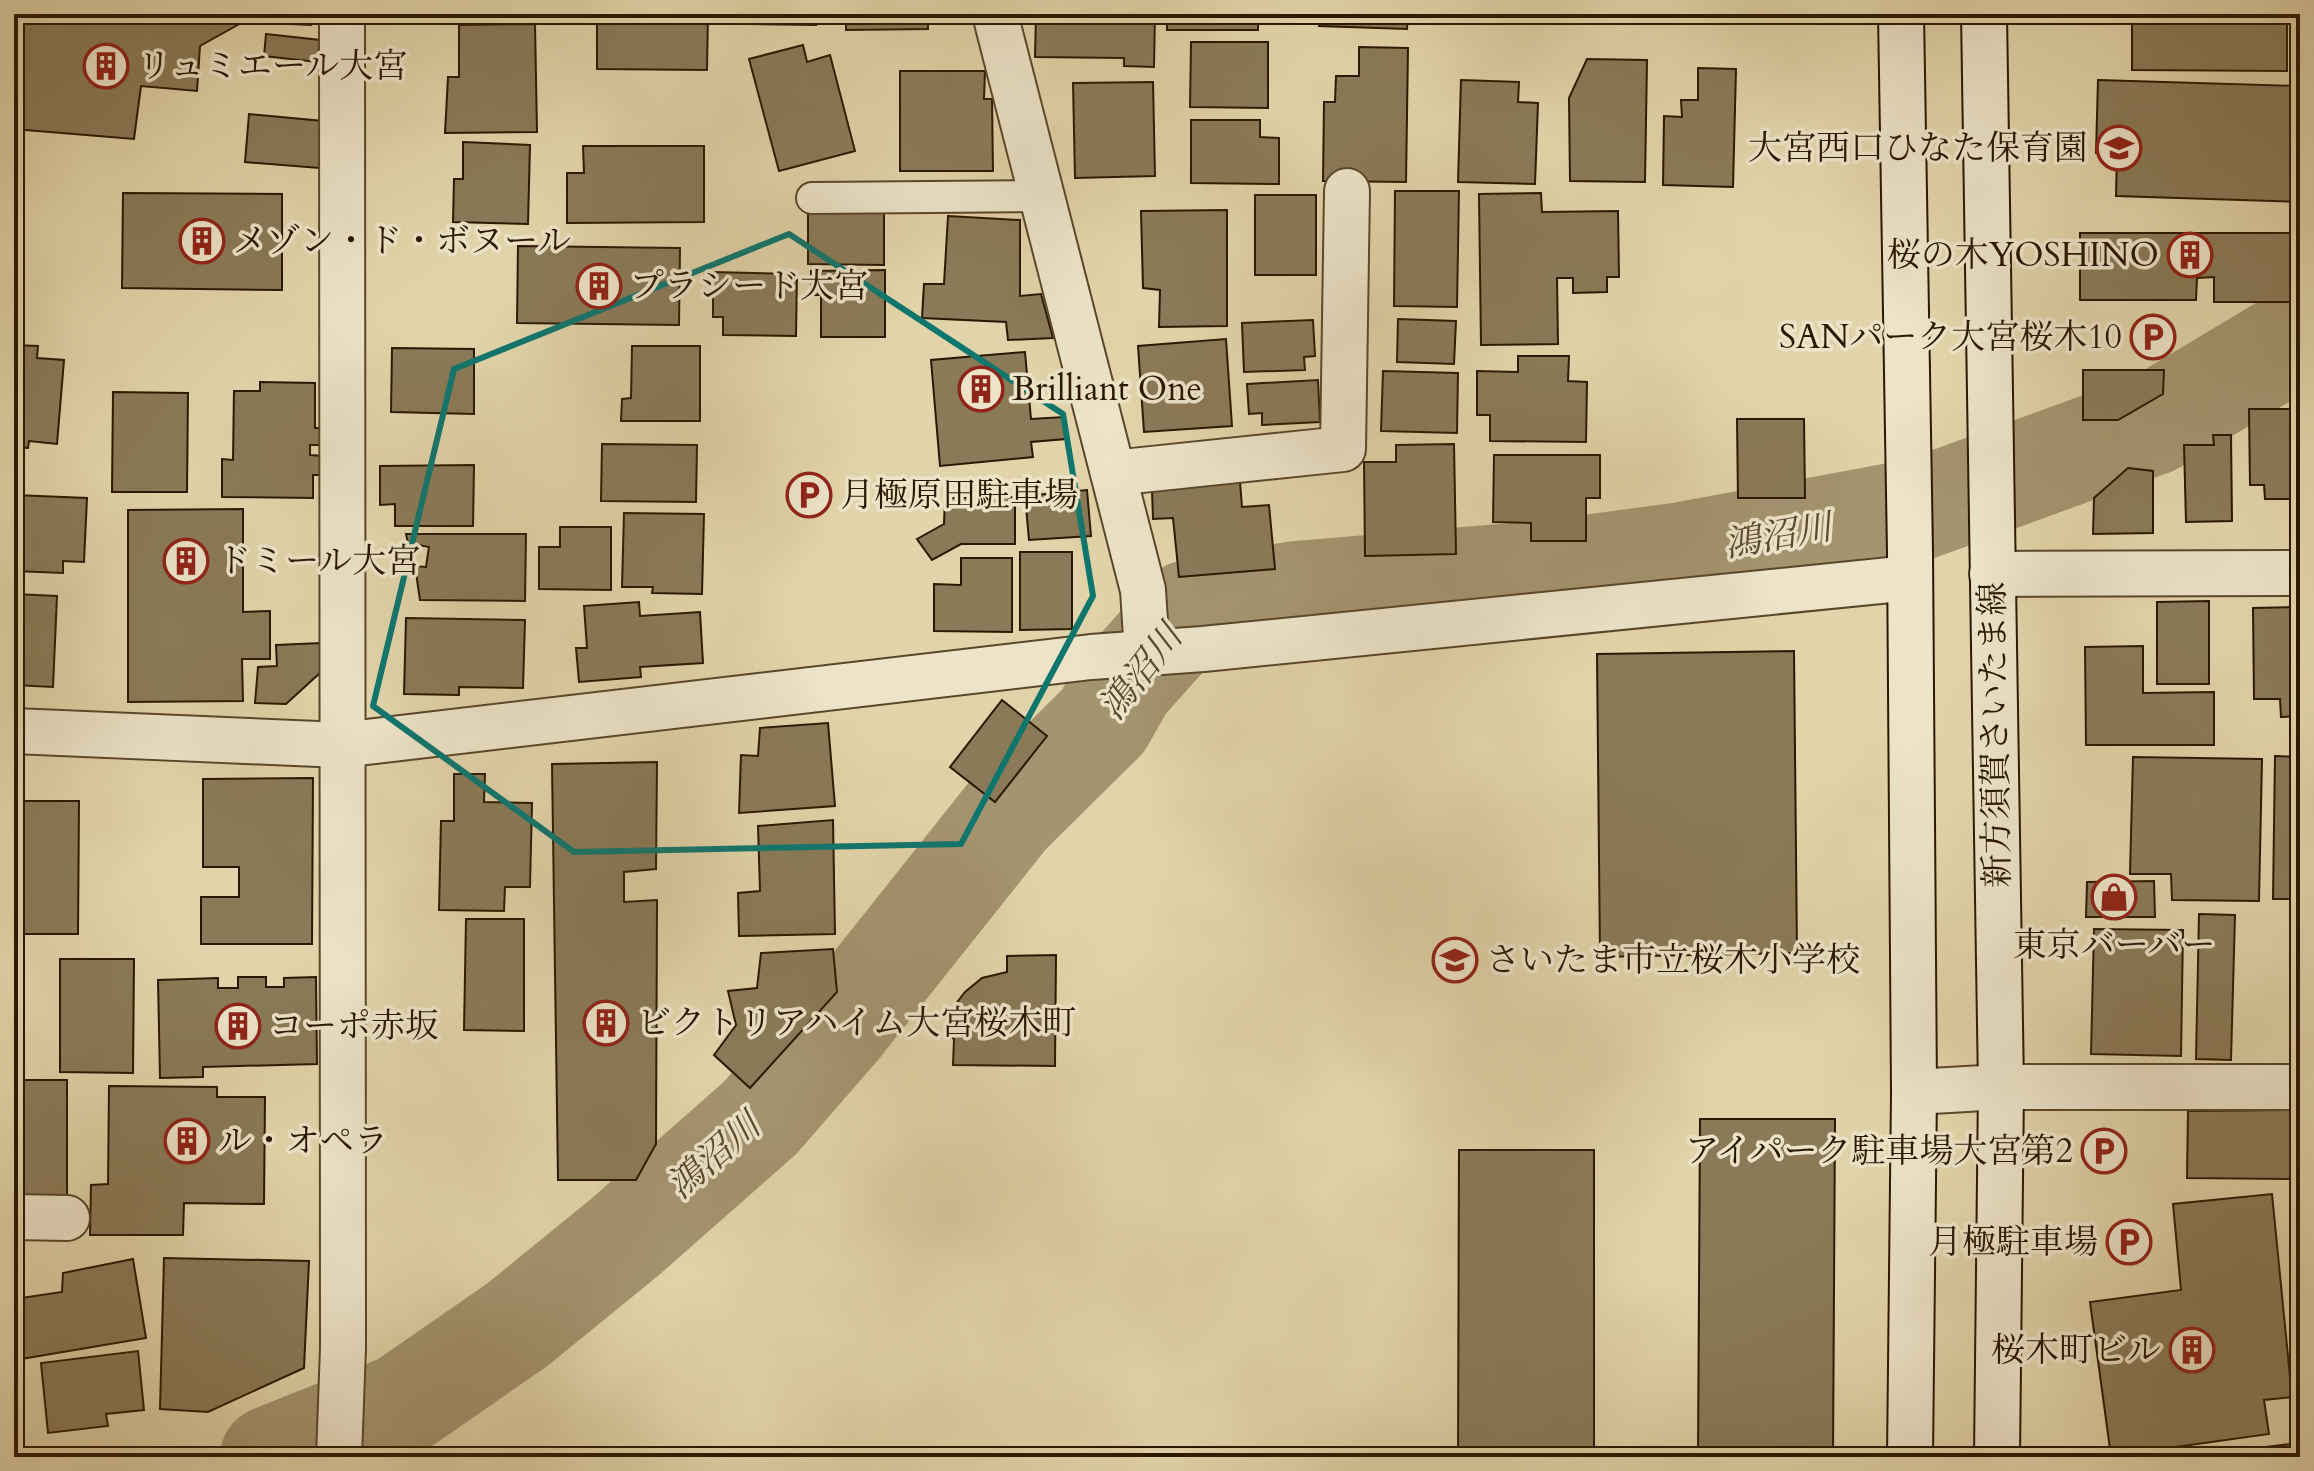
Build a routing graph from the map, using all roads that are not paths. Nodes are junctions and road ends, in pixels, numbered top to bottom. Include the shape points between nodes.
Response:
1 (342, 14) edge
2 (995, 14) edge
3 (1901, 14) edge
4 (1984, 14) edge
5 (1347, 191) dead end
6 (1042, 196) junction
7 (812, 198) dead end
8 (1113, 473) junction
9 (1992, 560) junction
10 (1910, 565) junction
11 (2300, 573) edge
12 (1147, 653) junction
13 (14, 731) edge
14 (341, 745) junction
15 (2001, 1087) junction
16 (2300, 1087) edge
17 (1914, 1092) junction
18 (14, 1217) edge
19 (67, 1218) dead end
20 (339, 1457) edge
21 (1910, 1457) edge
22 (1997, 1457) edge

1 - 14 street
2 - 6 street
3 - 10 street
4 - 9 street, 新方須賀さいたま線
5 - 8 street via 1343,449
6 - 7 lane
6 - 8 street
8 - 12 street via 1143,590
9 - 11 street
9 - 15 street, 新方須賀さいたま線
10 - 12 street
10 - 17 street
12 - 14 street
13 - 14 street
14 - 20 street
15 - 16 street
15 - 17 street
15 - 22 street, 新方須賀さいたま線
17 - 21 street
18 - 19 street

